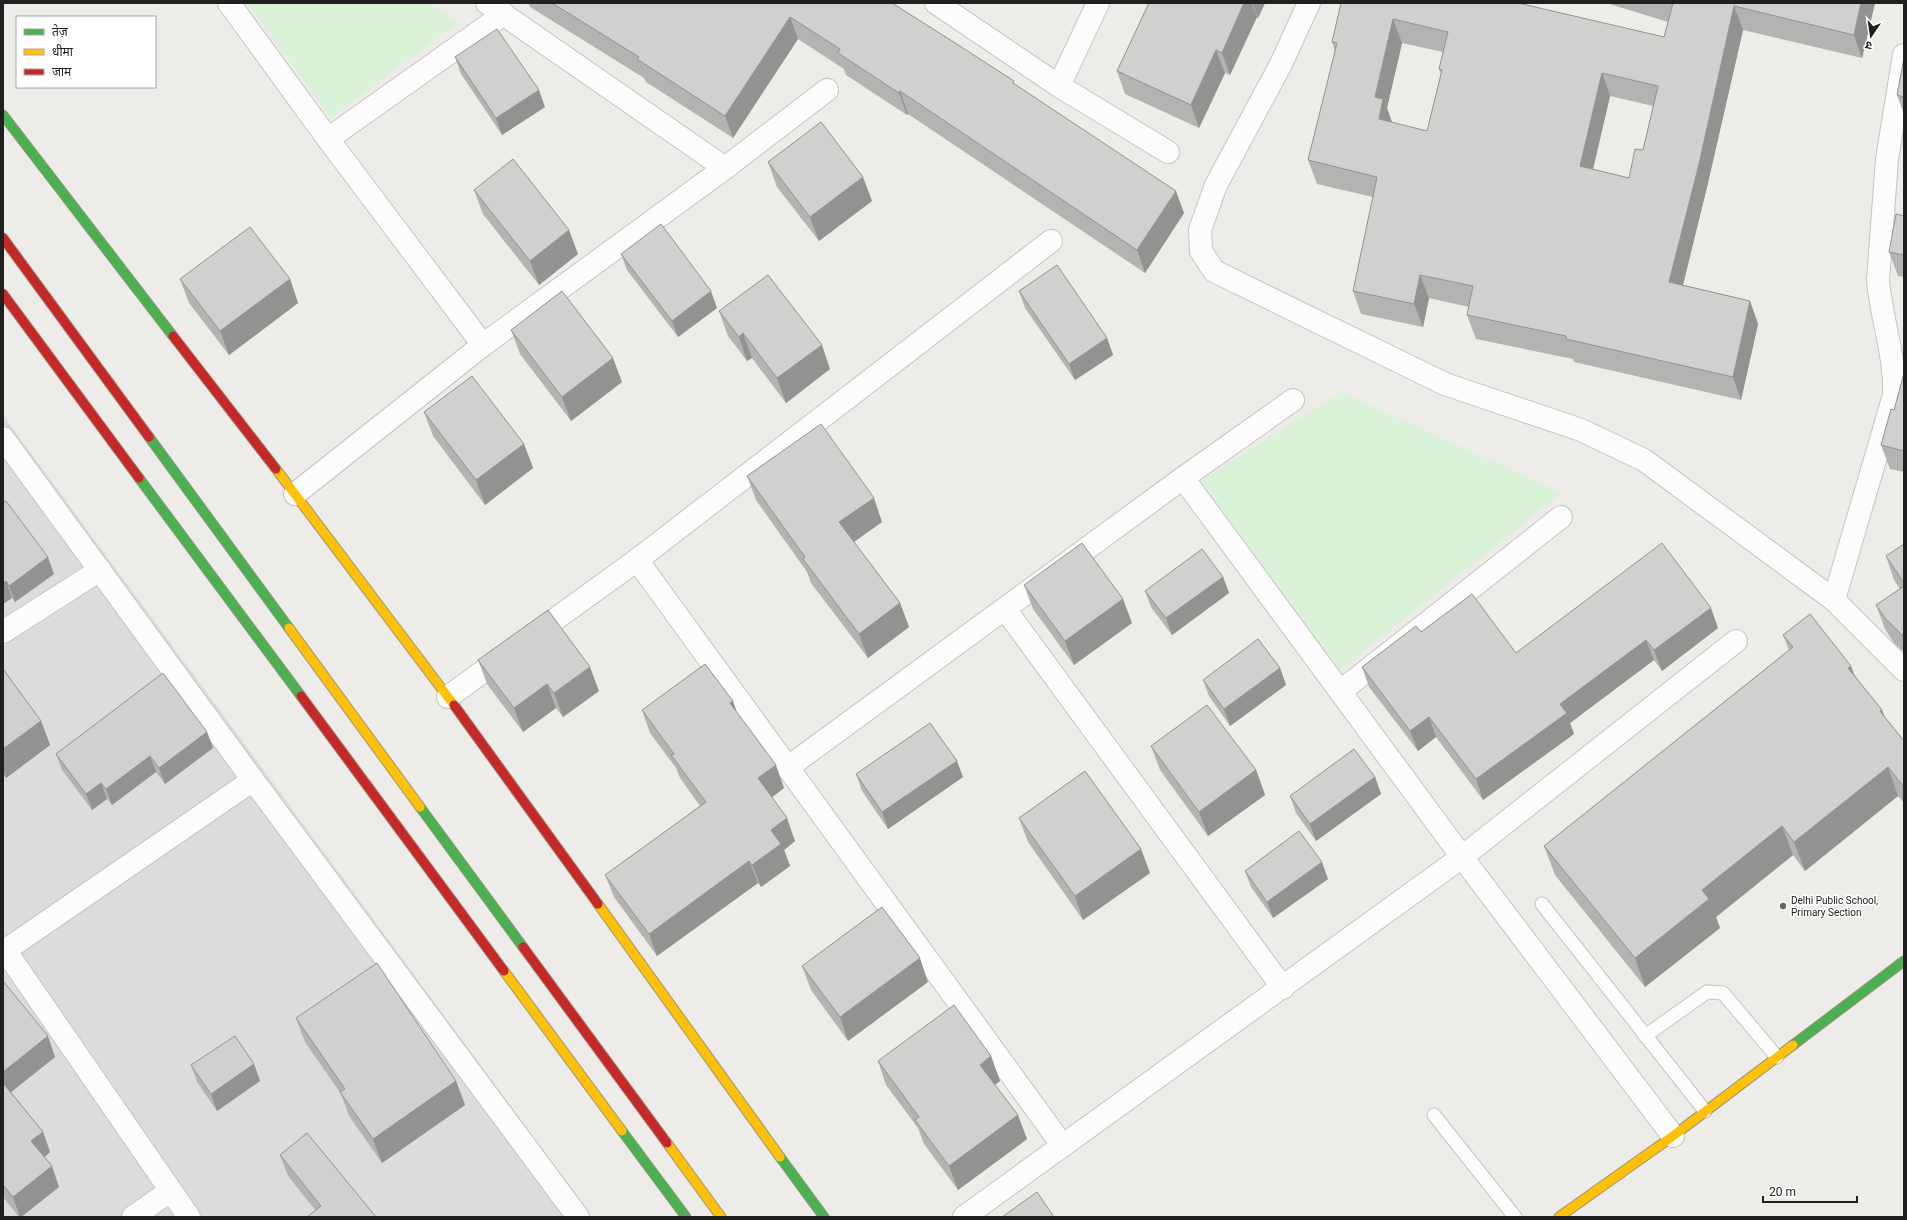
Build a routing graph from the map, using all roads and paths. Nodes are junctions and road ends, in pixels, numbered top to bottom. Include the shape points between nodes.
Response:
1 (229, 3) edge
2 (936, 3) edge
3 (1098, 3) edge
4 (1309, 3) edge
5 (495, 8) edge
6 (1904, 55) edge
7 (1059, 86) junction
8 (827, 90) dead end
9 (3, 115) edge
10 (328, 139) junction
11 (1168, 152) dead end
12 (725, 168) junction
13 (3, 238) edge
14 (1051, 241) dead end
15 (3, 294) edge
16 (483, 345) junction
17 (1292, 400) dead end
18 (3, 438) edge
19 (1183, 478) junction
20 (295, 494) junction
21 (1561, 517) dead end
22 (637, 560) junction
23 (100, 570) junction
24 (1834, 600) junction
25 (1005, 609) junction
26 (3, 632) edge
27 (1736, 641) dead end
28 (1904, 670) edge
29 (1340, 692) junction
30 (448, 697) junction
31 (787, 768) junction
32 (253, 780) junction
33 (1462, 857) junction
34 (1542, 904) dead end
35 (4, 951) edge
36 (1904, 961) edge
37 (1283, 988) junction
38 (1646, 1036) junction
39 (1777, 1057) junction
40 (1705, 1111) junction
41 (1434, 1115) dead end
42 (1673, 1136) junction
43 (1063, 1146) junction
44 (170, 1191) junction
45 (134, 1217) edge
46 (189, 1217) edge
47 (578, 1217) edge
48 (686, 1217) edge
49 (721, 1217) edge
50 (824, 1217) edge
51 (964, 1217) edge
52 (1515, 1217) edge
53 (1559, 1217) edge

1 - 10 street
2 - 7 street
3 - 7 street
4 - 24 street via 1281,64 1216,185 1200,230 1202,251 1214,271 1445,384 1581,430 1644,460
5 - 10 street
5 - 12 street
6 - 24 street via 1887,159 1878,280 1895,378 1894,395
7 - 11 street
8 - 12 street
9 - 20 main road
10 - 16 street
12 - 16 street
13 - 49 main road
14 - 22 street
15 - 48 main road
16 - 20 street
17 - 19 street
18 - 23 street
19 - 25 street
19 - 29 street
20 - 30 main road
21 - 29 street
22 - 30 street
22 - 31 street
23 - 26 street
23 - 32 street
24 - 28 street
25 - 31 street
25 - 37 street
27 - 33 street
29 - 33 street
30 - 50 main road
31 - 43 street
32 - 35 street
32 - 47 street
33 - 37 street
33 - 42 street
34 - 38 lane
35 - 44 street
36 - 39 main road
37 - 43 street
38 - 39 lane via 1707,992 1723,993
38 - 40 lane
39 - 40 main road
40 - 42 main road
41 - 52 lane
42 - 53 main road
43 - 51 street
44 - 45 street
44 - 46 street

